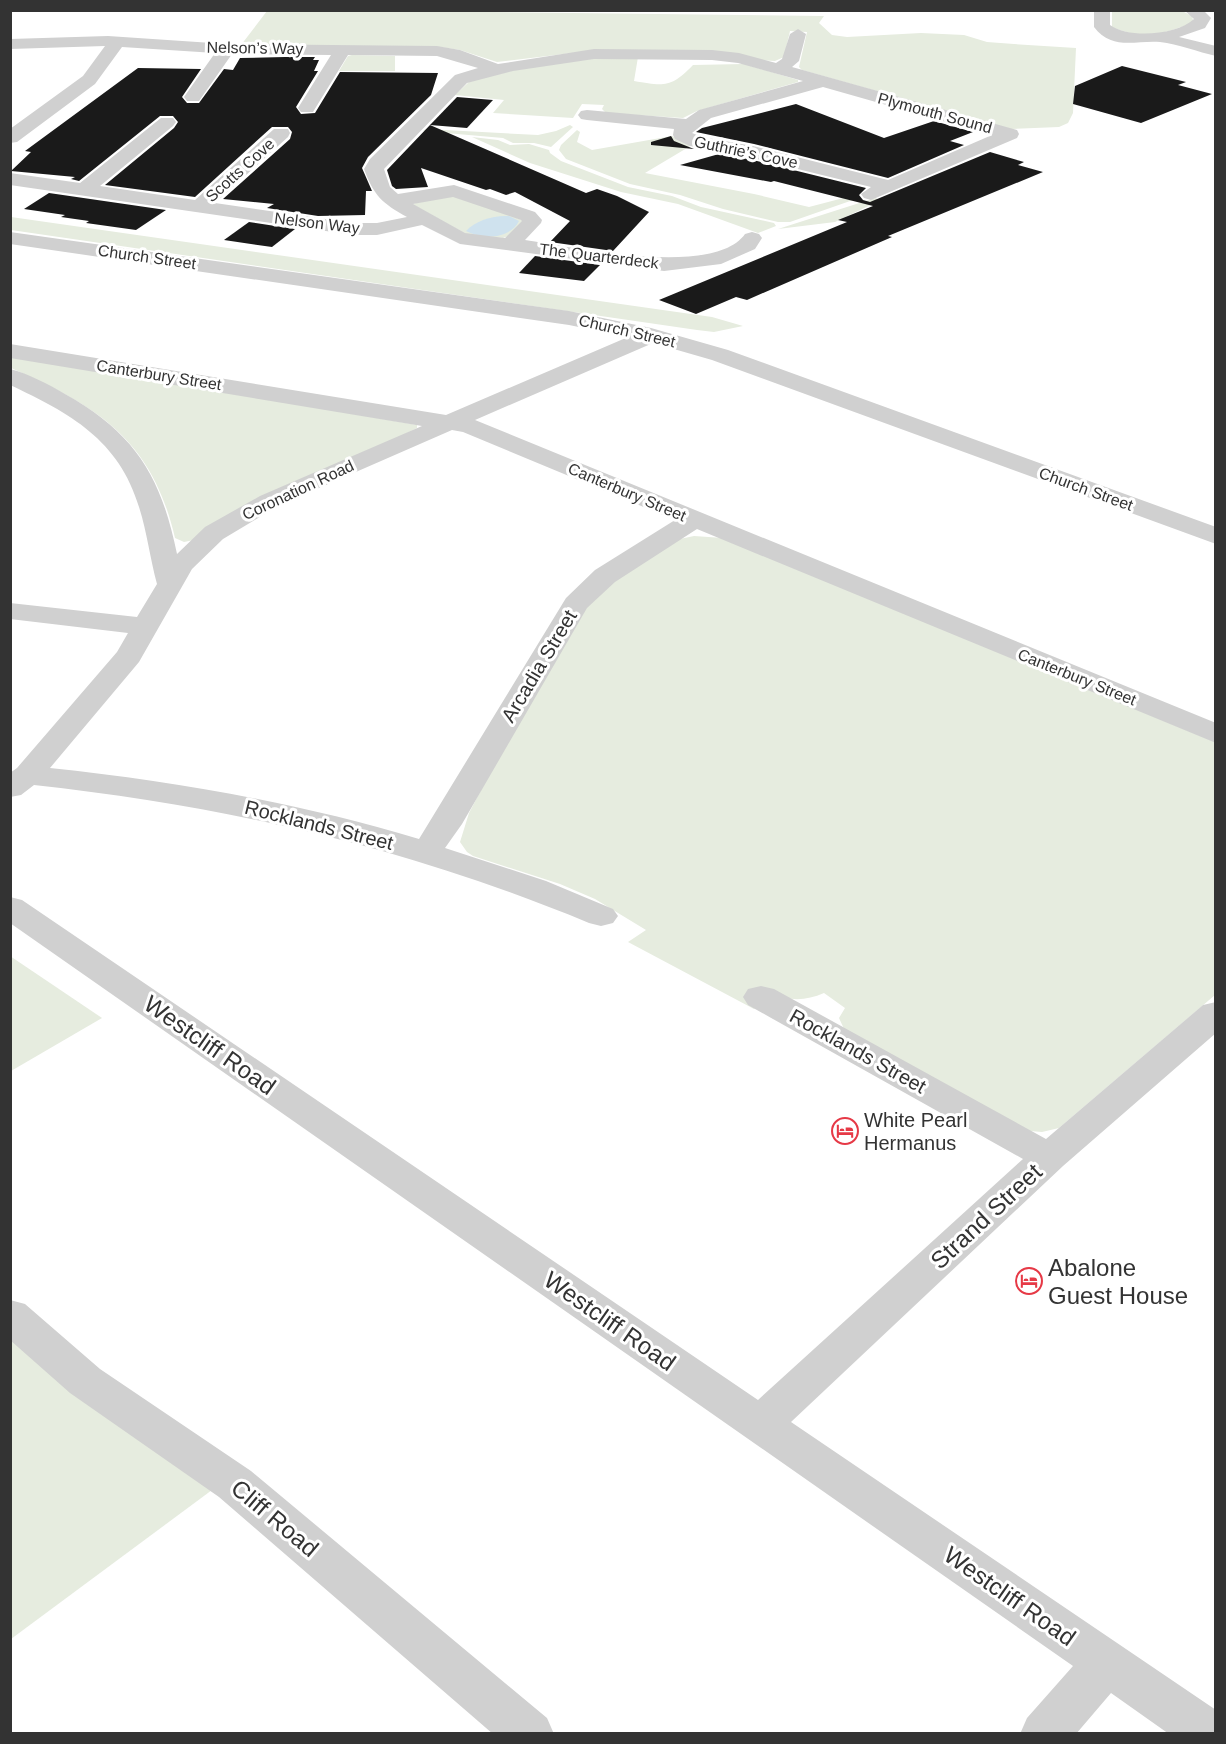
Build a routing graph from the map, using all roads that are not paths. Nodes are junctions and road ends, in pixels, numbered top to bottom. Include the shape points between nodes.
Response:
1 (1102, 10) edge
2 (1192, 10) edge
3 (798, 34) dead end
4 (1162, 38) junction
5 (117, 42) junction
6 (10, 44) edge
7 (228, 49) junction
8 (342, 50) junction
9 (1215, 51) edge
10 (496, 69) junction
11 (778, 69) junction
12 (821, 82) junction
13 (194, 97) dead end
14 (307, 108) dead end
15 (586, 115) dead end
16 (167, 122) dead end
17 (689, 125) junction
18 (281, 133) dead end
19 (10, 138) edge
20 (10, 179) edge
21 (890, 186) junction
22 (84, 190) junction
23 (867, 196) dead end
24 (393, 201) junction
25 (199, 207) junction
26 (424, 219) junction
27 (10, 238) edge
28 (752, 238) dead end
29 (509, 245) junction
30 (651, 334) junction
31 (10, 351) edge
32 (10, 376) edge
33 (452, 422) junction
34 (693, 520) junction
35 (1215, 536) edge
36 (171, 583) junction
37 (10, 611) edge
38 (147, 627) junction
39 (1215, 734) edge
40 (19, 781) edge
41 (426, 852) junction
42 (10, 908) edge
43 (601, 916) dead end
44 (761, 997) dead end
45 (1215, 1013) edge
46 (1049, 1157) junction
47 (10, 1315) edge
48 (760, 1424) junction
49 (1106, 1663) junction
50 (530, 1734) edge
51 (1046, 1734) edge
52 (1210, 1734) edge

1 - 4 street via 1102,27 1108,32 1138,39
2 - 4 street via 1201,16 1202,23
3 - 11 street via 790,61
4 - 9 street
5 - 6 street, Nelson’s Way
5 - 7 street, Nelson’s Way
5 - 19 street via 89,80
7 - 8 street, Nelson’s Way
7 - 13 street
8 - 10 street, Nelson’s Way via 446,52
8 - 14 street
10 - 11 street, Plymouth Sound via 611,54 722,56
10 - 24 street via 461,79 377,163 374,171 380,186
11 - 12 street, Plymouth Sound
12 - 17 street, Guthrie’s Cove via 705,114
12 - 21 street, Plymouth Sound via 1010,134
15 - 17 street
16 - 22 street
17 - 21 street, Guthrie’s Cove via 681,133 691,141
18 - 25 street, Scotts Cove
20 - 22 street, Nelson Way
21 - 23 street, Plymouth Sound
22 - 25 street, Nelson Way
24 - 26 street
24 - 29 street, The Quarterdeck via 454,191 528,216 531,223
25 - 26 street, Nelson Way via 364,230
26 - 29 street, The Quarterdeck via 454,237
27 - 30 street, Church Street via 569,318
28 - 29 street, The Quarterdeck via 748,245 718,259 673,265
30 - 33 street, Coronation Road
30 - 35 street, Church Street via 720,355
31 - 33 street, Canterbury Street
32 - 36 street via 87,415 125,451 152,501
33 - 34 street, Canterbury Street via 470,426
33 - 36 street, Coronation Road via 249,511 196,549
34 - 39 street, Canterbury Street
34 - 41 street, Arcadia Street via 613,570 576,604
36 - 38 street, Coronation Road
37 - 38 street
38 - 40 street, Coronation Road via 129,656
40 - 41 street, Rocklands Street via 88,780 262,809
41 - 43 street, Rocklands Street via 556,896
42 - 48 street, Westcliff Road
44 - 46 street, Rocklands Street
45 - 46 street, Strand Street
46 - 48 street, Strand Street
47 - 50 street, Cliff Road via 85,1381 236,1484
48 - 49 street, Westcliff Road
49 - 51 street
49 - 52 street, Westcliff Road

